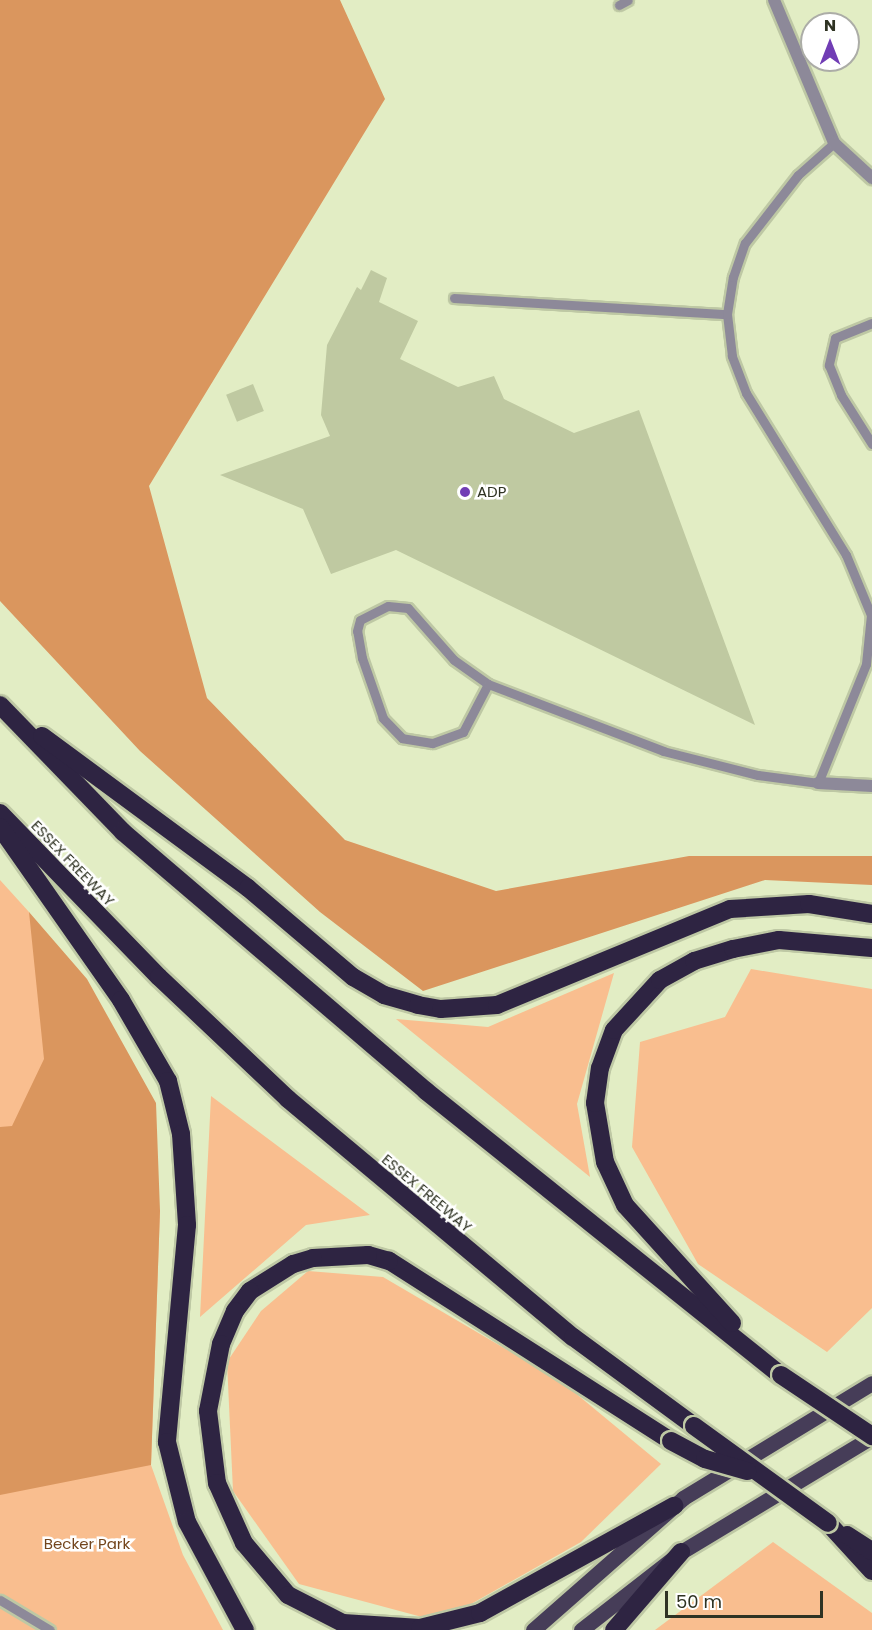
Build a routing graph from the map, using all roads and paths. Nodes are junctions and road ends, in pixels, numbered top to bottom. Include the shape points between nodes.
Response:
1 (628, 0) edge
2 (774, 0) edge
3 (619, 5) dead end
4 (834, 144) junction
5 (872, 178) edge
6 (454, 298) dead end
7 (727, 314) junction
8 (872, 323) edge
9 (872, 444) edge
10 (871, 637) edge
11 (488, 684) junction
12 (0, 705) edge
13 (818, 783) junction
14 (872, 786) edge
15 (0, 813) edge
16 (0, 827) edge
17 (872, 914) edge
18 (872, 948) edge
19 (781, 1375) junction
20 (872, 1383) edge
21 (872, 1437) edge
22 (757, 1474) junction
23 (674, 1506) junction
24 (828, 1523) junction
25 (872, 1551) edge
26 (681, 1552) junction
27 (872, 1571) edge
28 (0, 1600) edge
29 (50, 1630) edge
30 (245, 1630) edge
31 (533, 1630) edge
32 (581, 1630) edge
33 (614, 1630) edge

1 - 3 lane
2 - 4 street
4 - 5 street
4 - 7 lane via 792,182 745,243 733,277
6 - 7 lane
7 - 10 lane via 732,356 746,393 861,583 871,615
8 - 9 lane via 836,338 829,365 841,395
10 - 13 lane via 866,664
11 - 11 lane via 463,732 432,743 402,738 383,718 362,658 357,631 360,620 388,606 408,608 454,660
11 - 13 lane via 663,751 758,775
12 - 17 highway via 248,888 353,977 384,995 418,1005 441,1009 497,1005 730,909 809,904
12 - 19 highway via 123,832 426,1091
13 - 14 street
15 - 22 highway, ESSEX FREEWAY, bridge via 159,977 288,1099 573,1337
16 - 30 highway via 122,1000 168,1081 181,1134 187,1225 166,1442 187,1522
18 - 19 highway via 779,940 694,962 660,980 636,1003 614,1030 600,1068 597,1133 625,1205 669,1258
19 - 21 highway, bridge
20 - 23 main road via 763,1446
21 - 26 main road
22 - 23 highway, bridge via 705,1459 671,1440 389,1261 368,1255 314,1258 293,1264 250,1291 221,1344 208,1411 217,1483 244,1543 288,1595 343,1623 420,1628 480,1613
22 - 24 highway, ESSEX FREEWAY, bridge
23 - 31 main road
24 - 25 highway, ESSEX FREEWAY
24 - 27 highway
26 - 32 main road
26 - 33 highway
28 - 29 lane

